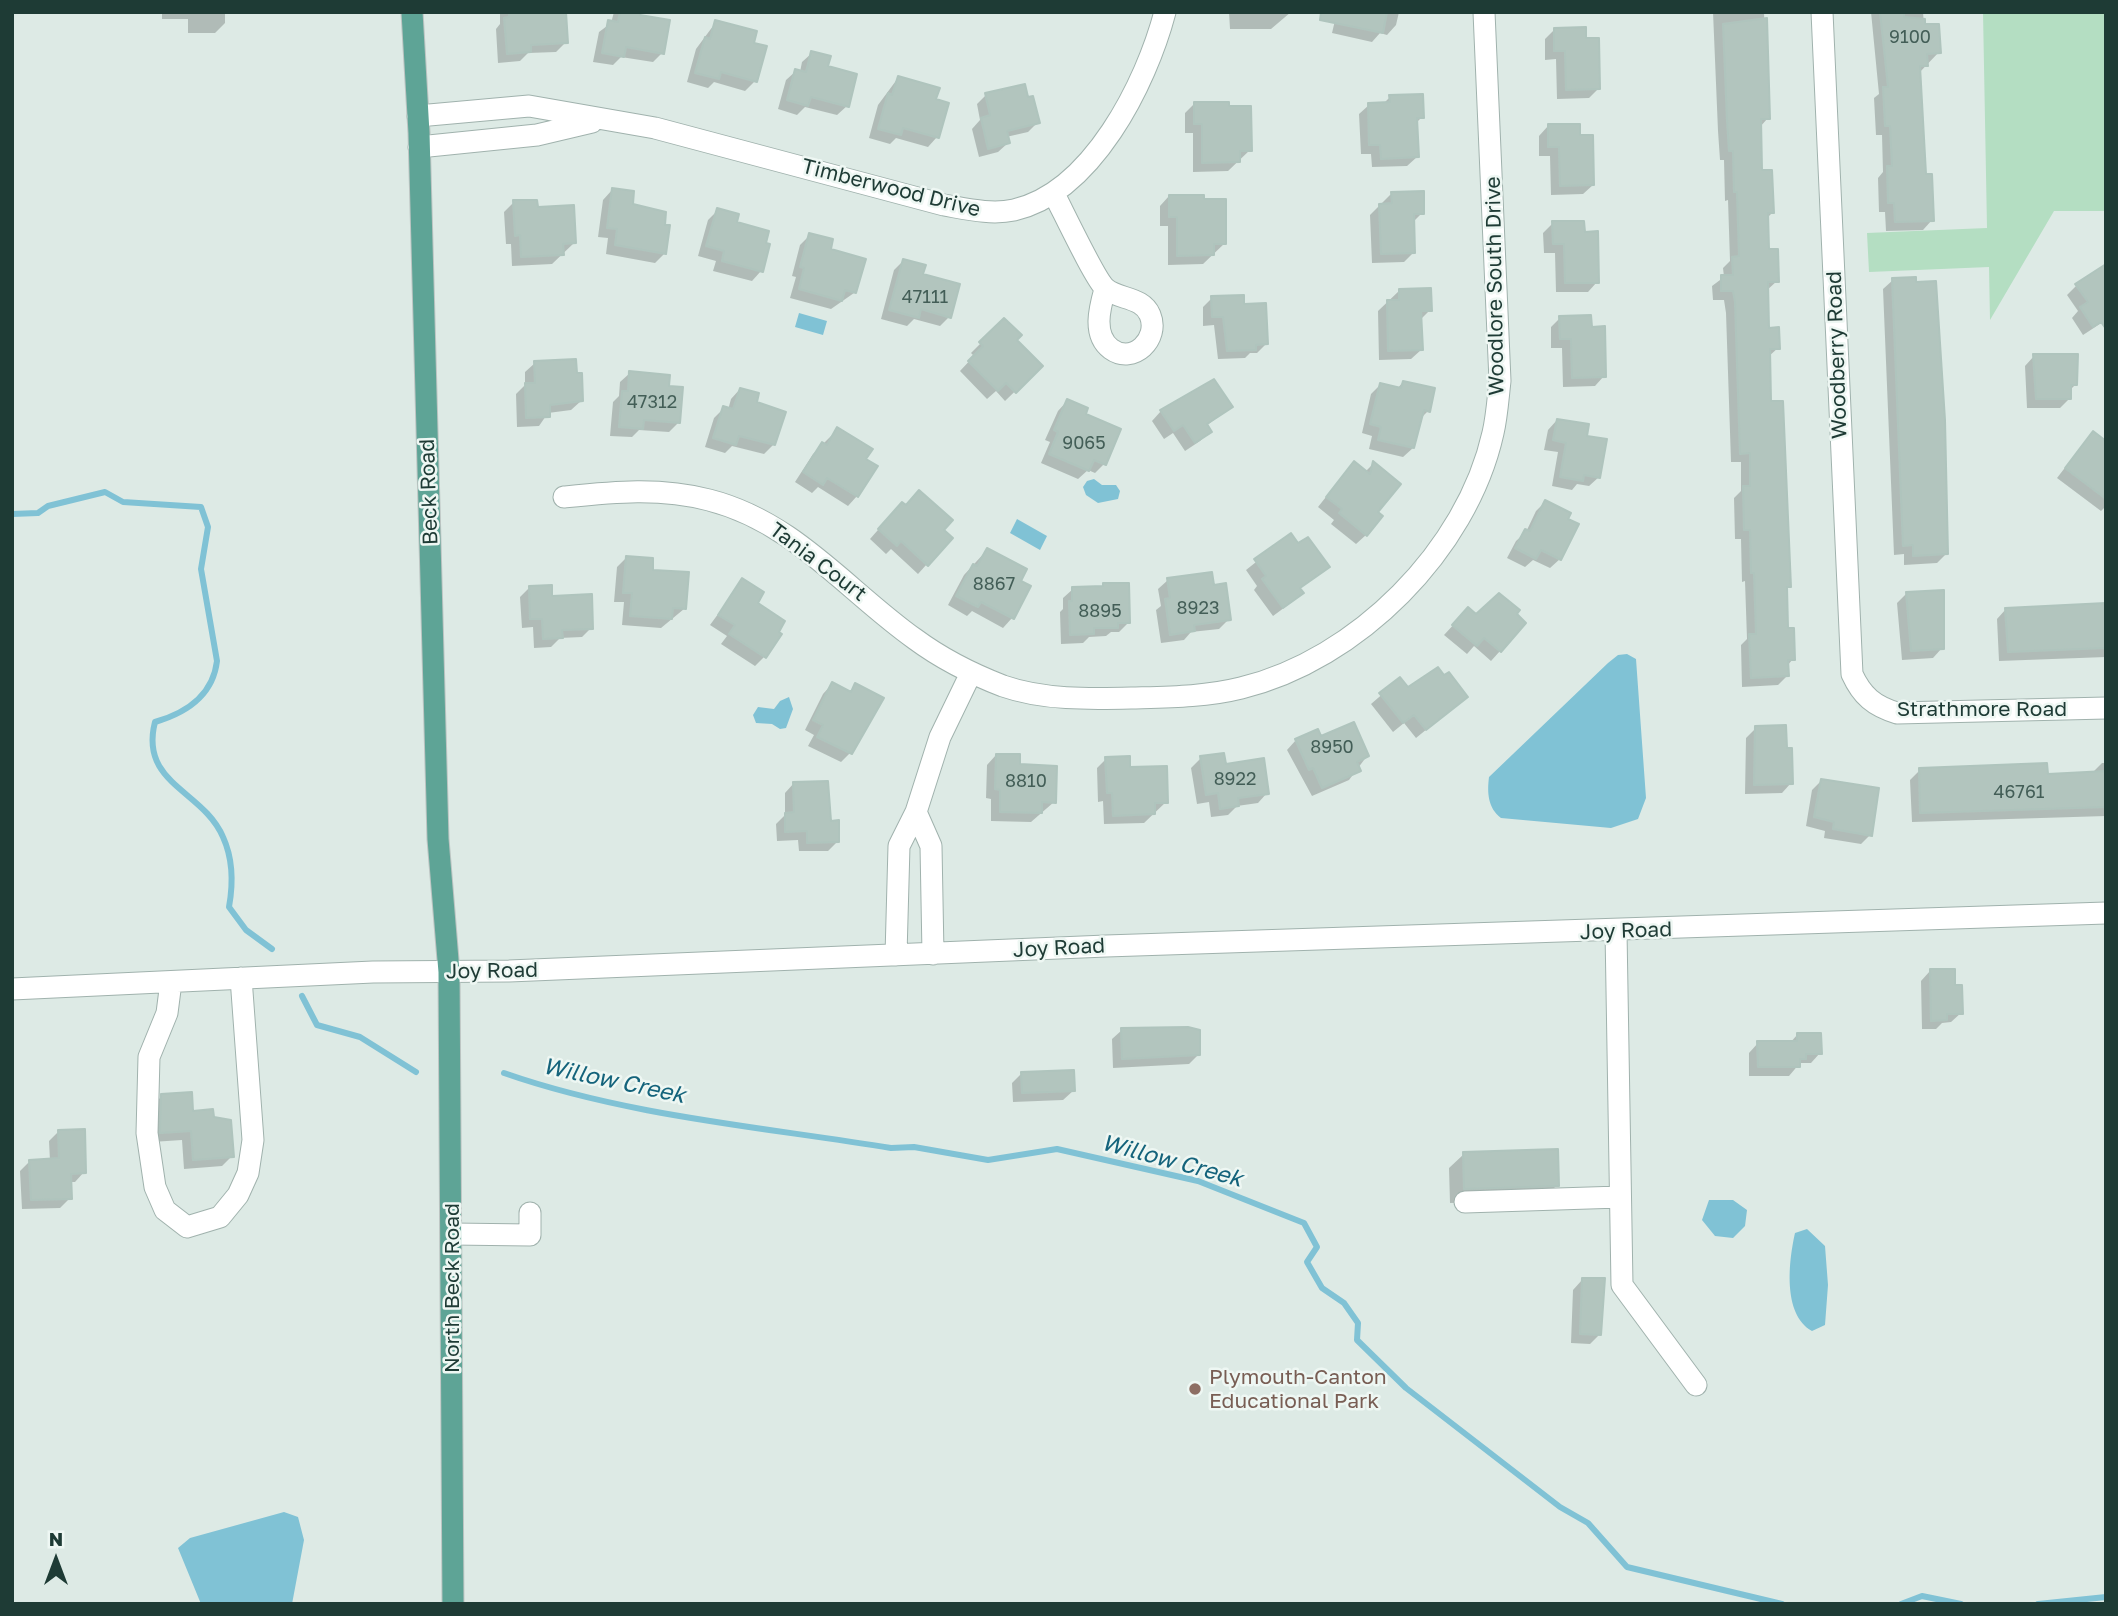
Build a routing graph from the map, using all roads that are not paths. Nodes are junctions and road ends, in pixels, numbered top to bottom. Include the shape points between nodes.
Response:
1 (412, 12) edge
2 (1165, 12) edge
3 (1484, 12) edge
4 (1822, 12) edge
5 (418, 116) junction
6 (597, 120) junction
7 (419, 148) junction
8 (1054, 194) junction
9 (1105, 289) dead end
10 (564, 497) dead end
11 (971, 673) junction
12 (1864, 694) joint
13 (2106, 708) edge
14 (916, 812) junction
15 (2106, 913) edge
16 (1616, 931) junction
17 (933, 954) junction
18 (896, 955) junction
19 (449, 972) junction
20 (241, 978) junction
21 (172, 982) junction
22 (12, 989) edge
23 (1620, 1197) junction
24 (1465, 1202) dead end
25 (530, 1213) dead end
26 (452, 1234) junction
27 (1696, 1385) dead end
28 (453, 1604) edge

1 - 5 main road, Beck Road
2 - 8 street, Timberwood Drive via 1144,71 1109,133
3 - 11 street, Woodlore South Drive via 1500,381 1486,457 1467,502 1438,547 1381,611 1340,644 1308,663 1243,688 1208,695 1070,698 1007,687
4 - 12 street, Woodberry Road via 1849,630 1852,674
5 - 6 street, Timberwood Drive via 529,106
5 - 7 main road, Beck Road
6 - 7 street, Timberwood Drive via 537,135
6 - 8 street, Timberwood Drive via 655,128 976,211 1012,211
7 - 19 main road, Beck Road via 438,839
8 - 9 street
10 - 11 street, Tania Court via 639,490 733,507 779,529 914,639
11 - 14 street via 940,737
12 - 13 street, Strathmore Road via 1881,708 1897,713
14 - 17 street via 931,846
14 - 18 street via 899,846
15 - 16 street, Joy Road
16 - 17 street, Joy Road
16 - 23 street
17 - 18 street, Joy Road
18 - 19 street, Joy Road
19 - 20 street, Joy Road
19 - 26 main road, North Beck Road
20 - 21 street, Joy Road
20 - 21 street via 253,1140 248,1173 220,1217 187,1227 165,1210 155,1187 147,1133 149,1058 167,1013
21 - 22 street, Joy Road
23 - 24 street
23 - 27 street via 1622,1285
25 - 26 street via 530,1235
26 - 28 main road, North Beck Road

